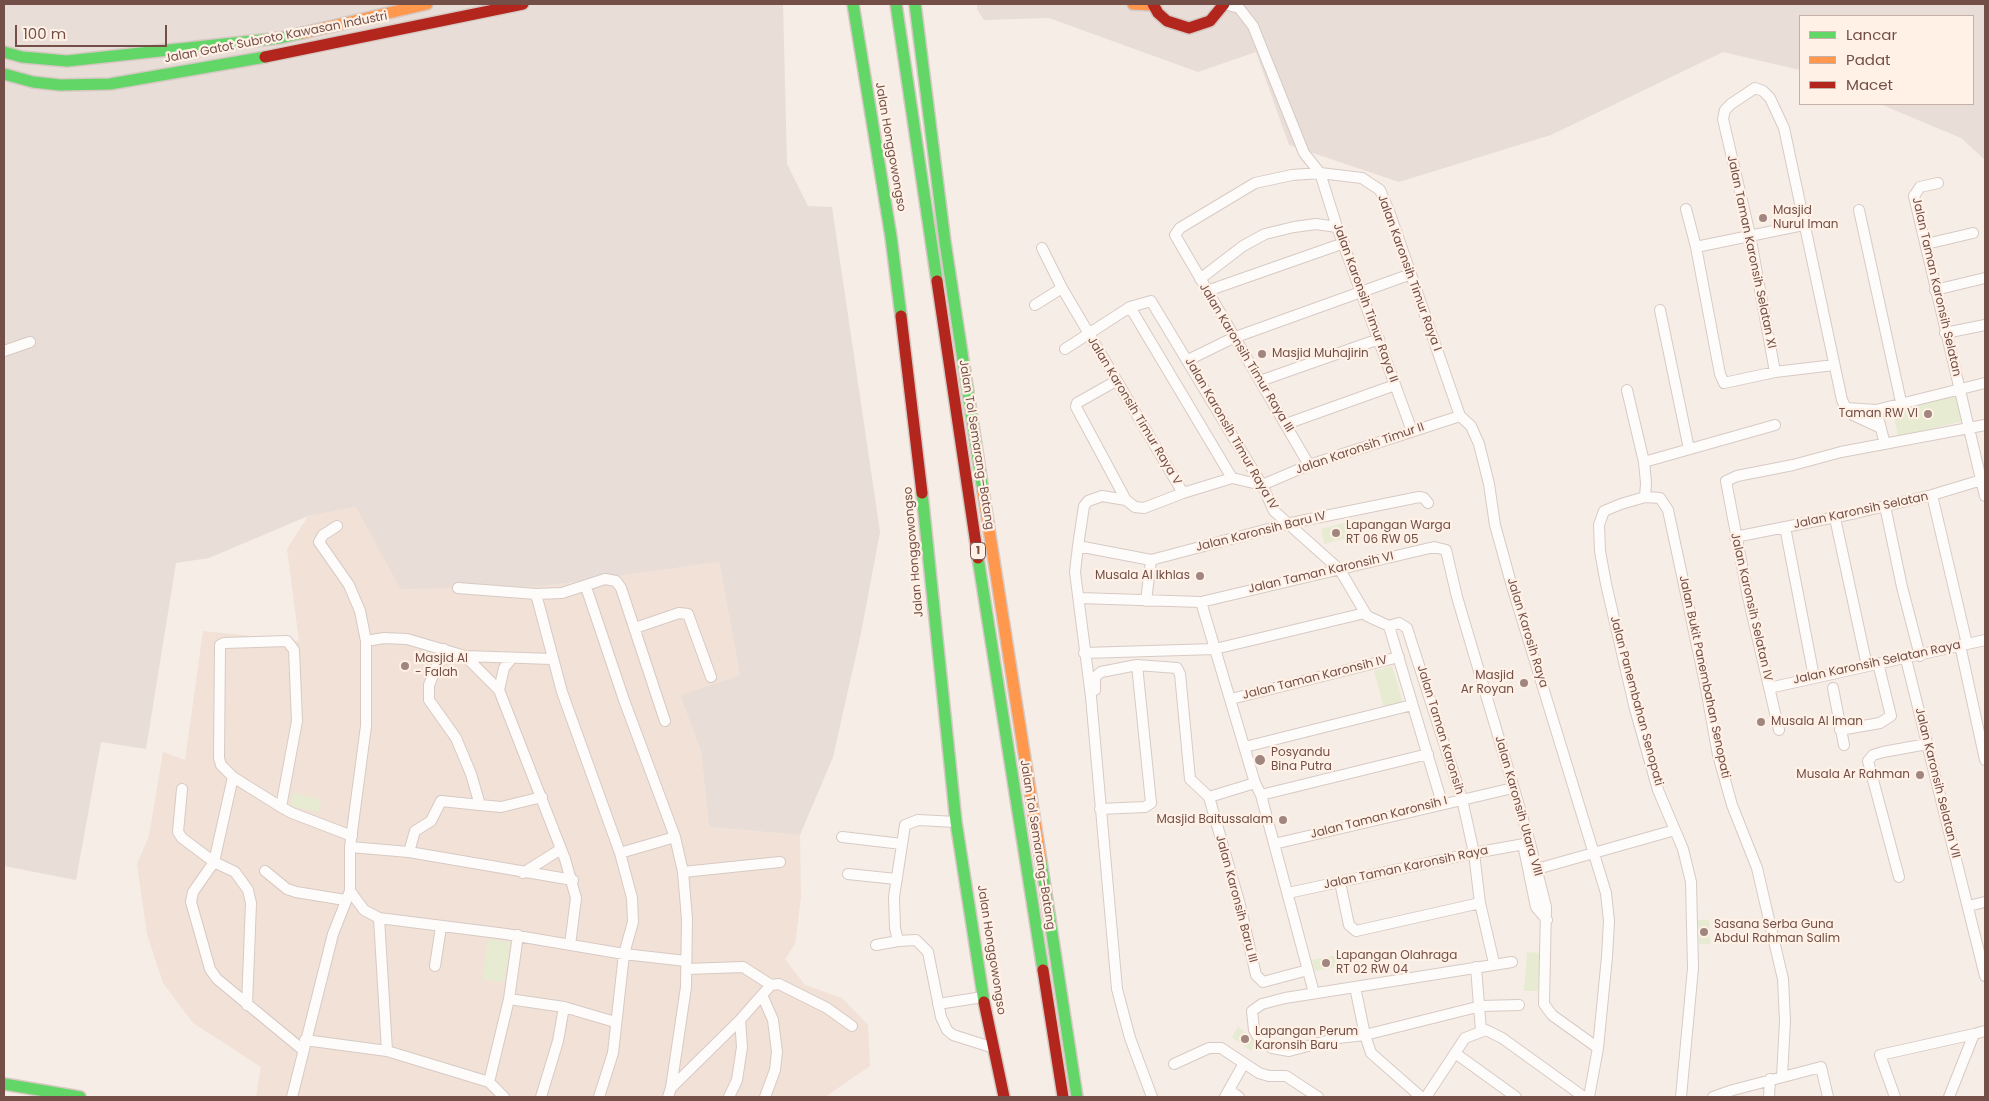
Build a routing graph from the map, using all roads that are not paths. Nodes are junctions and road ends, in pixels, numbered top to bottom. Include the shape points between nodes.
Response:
1 (427, 4) edge
2 (523, 4) edge
3 (853, 4) edge
4 (896, 4) edge
5 (915, 4) edge
6 (1133, 4) edge
7 (1153, 4) edge
8 (1225, 4) edge
9 (4, 52) edge
10 (4, 74) edge
11 (1320, 173) junction
12 (1938, 183) dead end
13 (1686, 209) dead end
14 (1858, 210) dead end
15 (1803, 225) junction
16 (1337, 227) junction
17 (1973, 233) dead end
18 (1750, 235) junction
19 (1344, 243) junction
20 (1926, 244) junction
21 (1696, 247) junction
22 (1042, 248) dead end
23 (1183, 250) joint
24 (1411, 274) junction
25 (1985, 278) edge
26 (1200, 279) junction
27 (1062, 288) junction
28 (1935, 290) junction
29 (1207, 291) junction
30 (1361, 292) junction
31 (1035, 306) dead end
32 (1130, 307) junction
33 (1660, 310) dead end
34 (1985, 325) edge
35 (1089, 333) junction
36 (1945, 333) junction
37 (1233, 338) junction
38 (1379, 339) junction
39 (30, 342) dead end
40 (1064, 349) dead end
41 (4, 351) edge
42 (1188, 360) junction
43 (1834, 366) junction
44 (1775, 372) junction
45 (1116, 381) junction
46 (1260, 381) junction
47 (1985, 384) edge
48 (1395, 385) junction
49 (1960, 389) junction
50 (1627, 390) dead end
51 (1902, 402) junction
52 (1846, 408) junction
53 (1876, 410) junction
54 (1460, 416) junction
55 (1286, 424) junction
56 (1775, 425) dead end
57 (1985, 425) edge
58 (1881, 428) junction
59 (1970, 430) junction
60 (1412, 431) junction
61 (1885, 444) junction
62 (1689, 449) junction
63 (1644, 462) junction
64 (1309, 465) junction
65 (1232, 478) junction
66 (1983, 479) edge
67 (1262, 485) junction
68 (1183, 493) junction
69 (1932, 495) junction
70 (1985, 496) edge
71 (1645, 497) junction
72 (1126, 500) junction
73 (1428, 503) dead end
74 (1885, 506) junction
75 (1835, 518) junction
76 (1290, 523) junction
77 (337, 526) dead end
78 (1785, 527) junction
79 (1735, 537) junction
80 (1078, 546) junction
81 (1441, 547) joint
82 (1151, 560) junction
83 (1340, 570) junction
84 (586, 587) junction
85 (458, 588) dead end
86 (536, 594) junction
87 (1080, 598) junction
88 (1146, 600) junction
89 (1201, 602) junction
90 (1365, 613) junction
91 (1388, 626) junction
92 (635, 628) junction
93 (1985, 640) edge
94 (366, 641) junction
95 (1963, 644) junction
96 (1215, 649) junction
97 (444, 650) junction
98 (1084, 653) junction
99 (465, 656) junction
100 (1920, 656) junction
101 (1399, 657) junction
102 (512, 658) junction
103 (552, 659) junction
104 (1906, 659) junction
105 (1878, 663) junction
106 (1137, 665) junction
107 (1867, 666) junction
108 (711, 677) dead end
109 (1814, 677) junction
110 (1769, 688) junction
111 (1832, 688) dead end
112 (499, 690) junction
113 (1231, 699) junction
114 (1412, 705) junction
115 (665, 721) dead end
116 (1779, 730) dead end
117 (1840, 730) junction
118 (1927, 744) junction
119 (1844, 745) dead end
120 (1245, 747) junction
121 (1428, 754) junction
122 (1985, 760) edge
123 (233, 777) junction
124 (1255, 783) junction
125 (1513, 788) junction
126 (182, 789) dead end
127 (1261, 795) junction
128 (542, 797) junction
129 (1209, 797) junction
130 (1462, 799) junction
131 (1442, 803) junction
132 (480, 805) junction
133 (281, 807) junction
134 (1102, 808) junction
135 (956, 822) junction
136 (1675, 830) junction
137 (352, 836) junction
138 (675, 837) junction
139 (842, 837) dead end
140 (902, 844) junction
141 (1274, 844) junction
142 (1527, 844) junction
143 (350, 847) junction
144 (561, 849) junction
145 (409, 852) junction
146 (1474, 852) junction
147 (620, 853) junction
148 (1596, 854) junction
149 (214, 862) junction
150 (780, 862) dead end
151 (1537, 869) junction
152 (265, 871) dead end
153 (683, 872) junction
154 (523, 873) junction
155 (848, 874) dead end
156 (1899, 877) dead end
157 (896, 879) junction
158 (572, 880) junction
159 (1340, 882) junction
160 (1288, 893) junction
161 (348, 895) junction
162 (1985, 902) edge
163 (1480, 903) junction
164 (1968, 906) junction
165 (379, 918) junction
166 (1547, 920) junction
167 (441, 927) junction
168 (518, 936) junction
169 (898, 941) junction
170 (876, 945) dead end
171 (570, 946) junction
172 (624, 954) junction
173 (1512, 962) dead end
174 (1494, 963) junction
175 (686, 965) junction
176 (435, 966) dead end
177 (1476, 967) junction
178 (1308, 970) junction
179 (1985, 976) edge
180 (770, 985) junction
181 (1355, 987) junction
182 (1314, 993) junction
183 (762, 995) junction
184 (983, 997) junction
185 (509, 999) junction
186 (938, 1004) junction
187 (247, 1005) junction
188 (1519, 1005) dead end
189 (1480, 1006) junction
190 (564, 1007) junction
191 (740, 1020) junction
192 (615, 1022) junction
193 (852, 1026) dead end
194 (1481, 1031) junction
195 (1979, 1033) edge
196 (1365, 1035) junction
197 (304, 1045) junction
198 (994, 1048) junction
199 (1598, 1048) junction
200 (386, 1051) junction
201 (1455, 1053) junction
202 (1244, 1063) junction
203 (1174, 1064) dead end
204 (1782, 1077) junction
205 (1770, 1079) junction
206 (489, 1082) junction
207 (4, 1084) edge
208 (669, 1093) edge
209 (1227, 1094) edge
210 (4, 1095) edge
211 (17, 1097) edge
212 (80, 1097) edge
213 (292, 1097) edge
214 (504, 1097) edge
215 (541, 1097) edge
216 (599, 1097) edge
217 (729, 1097) edge
218 (765, 1097) edge
219 (1004, 1097) edge
220 (1063, 1097) edge
221 (1077, 1097) edge
222 (1152, 1097) edge
223 (1218, 1097) edge
224 (1240, 1097) edge
225 (1318, 1097) edge
226 (1421, 1097) edge
227 (1426, 1097) edge
228 (1516, 1097) edge
229 (1584, 1097) edge
230 (1589, 1097) edge
231 (1681, 1097) edge
232 (1713, 1097) edge
233 (1769, 1097) edge
234 (1828, 1097) edge
235 (1895, 1097) edge
236 (1949, 1097) edge

1 - 9 main road, Jalan Gatot Subroto Kawasan Industri via 280,38 110,58 67,61
2 - 10 main road, Jalan Gatot Subroto Kawasan Industri via 249,60 110,84 60,85
3 - 135 main road, Jalan Honggowongso via 892,237 916,433
4 - 220 main road, Jalan Tol Semarang–Batang / 1 via 998,689
5 - 221 main road, Jalan Tol Semarang–Batang / 1 via 945,242
6 - 7 main road
7 - 8 main road via 1167,21 1189,28 1210,21
8 - 11 street via 1239,8 1253,26 1304,153
11 - 16 street, Jalan Karonsih Timur Raya II
11 - 23 street, Jalan Karonsih Timur Raya I via 1267,179 1218,203 1176,230 1175,235
11 - 24 street, Jalan Karonsih Timur Raya I via 1362,178 1380,190
12 - 20 street, Jalan Taman Karonsih Selatan via 1920,187 1914,196
13 - 21 street
14 - 51 street
15 - 18 street
15 - 18 street, Jalan Taman Karonsih Selatan XI via 1784,128 1770,98 1763,90 1755,88 1723,113
15 - 43 street
16 - 19 street, Jalan Karonsih Timur Raya II
16 - 26 street via 1316,224 1265,234
17 - 20 street
18 - 21 street
18 - 44 street, Jalan Taman Karonsih Selatan XI
19 - 29 street
19 - 30 street, Jalan Karonsih Timur Raya II
20 - 28 street, Jalan Taman Karonsih Selatan
21 - 44 street via 1724,383
22 - 27 street
23 - 26 street, Jalan Karonsih Timur Raya III
24 - 30 street
24 - 54 street, Jalan Karonsih Timur Raya I
25 - 28 street
26 - 29 street, Jalan Karonsih Timur Raya III
27 - 31 street
27 - 35 street
28 - 36 street, Jalan Taman Karonsih Selatan
29 - 37 street, Jalan Karonsih Timur Raya III
30 - 37 street
30 - 38 street, Jalan Karonsih Timur Raya II
32 - 35 street, Jalan Karonsih Timur Raya IV
32 - 42 street, Jalan Karonsih Timur Raya IV via 1151,301
32 - 65 street, Jalan Karonsih Timur Raya IV
33 - 62 street
34 - 36 street
35 - 40 street, Jalan Karonsih Timur Raya V
35 - 45 street, Jalan Karonsih Timur Raya V
36 - 49 street, Jalan Taman Karonsih Selatan
37 - 42 street
37 - 46 street, Jalan Karonsih Timur Raya III
38 - 46 street
38 - 48 street, Jalan Karonsih Timur Raya II
39 - 41 street
42 - 67 street, Jalan Karonsih Timur Raya IV
43 - 44 street
43 - 52 street
45 - 68 street, Jalan Karonsih Timur Raya V
45 - 72 street via 1077,403 1076,410
46 - 55 street, Jalan Karonsih Timur Raya III
47 - 49 street, Jalan Taman Karonsih Selatan
48 - 55 street
48 - 60 street, Jalan Karonsih Timur Raya II
49 - 51 street, Jalan Taman Karonsih Selatan
49 - 59 street, Jalan Taman Karonsih Selatan
50 - 63 street
51 - 53 street, Jalan Taman Karonsih Selatan
52 - 53 street
52 - 58 street via 1853,415
53 - 58 street
54 - 60 street, Jalan Karonsih Timur II
54 - 148 street, Jalan Karosih Raya via 1471,426 1479,444 1495,525 1511,583
55 - 64 street, Jalan Karonsih Timur Raya III
56 - 62 street
57 - 59 street
58 - 61 street
59 - 61 street
59 - 66 street
60 - 64 street, Jalan Karonsih Timur II
61 - 79 street, Jalan Karonsih Selatan IV via 1728,479 1725,484
62 - 63 street
63 - 71 street
64 - 67 street, Jalan Karonsih Timur II
65 - 67 street
65 - 68 street, Jalan Karonsih Timur Raya V
66 - 69 street, Jalan Karonsih Selatan
66 - 70 street
67 - 76 street, Jalan Karonsih Timur Raya IV via 1274,511
68 - 72 street via 1144,508 1135,507
69 - 74 street, Jalan Karonsih Selatan
69 - 95 street
71 - 136 street, Jalan Panembahan Senopati via 1604,511 1598,537 1606,584 1651,768
71 - 204 street, Jalan Bukit Panembahan Senopati via 1660,498 1668,510 1718,755 1732,806 1757,868 1783,979
72 - 80 street via 1097,496 1088,501 1084,506
73 - 76 street, Jalan Karonsih Baru IV via 1419,497
74 - 75 street, Jalan Karonsih Selatan
74 - 100 street
75 - 78 street, Jalan Karonsih Selatan
75 - 107 street
76 - 82 street, Jalan Karonsih Baru IV
76 - 83 street, Jalan Karonsih Timur Raya IV
77 - 94 street via 322,535 319,542 349,585 360,611
78 - 79 street, Jalan Karonsih Selatan
78 - 109 street
79 - 110 street, Jalan Karonsih Selatan IV
80 - 82 street
80 - 87 street via 1075,572
81 - 83 street, Jalan Taman Karonsih VI
81 - 125 street, Jalan Karonsih Utara VIII via 1447,553
82 - 88 street
83 - 89 street, Jalan Taman Karonsih VI
83 - 90 street
84 - 86 street via 562,593
84 - 92 street via 605,579 616,580
84 - 138 street
85 - 86 street
86 - 103 street
87 - 88 street, Jalan Taman Karonsih VI
87 - 98 street
88 - 89 street, Jalan Taman Karonsih VI
89 - 96 street
90 - 91 street, Jalan Taman Karonsih
90 - 96 street
91 - 101 street, Jalan Taman Karonsih
91 - 130 street, Jalan Taman Karonsih via 1402,624 1410,633
92 - 108 street via 679,613 688,614
92 - 115 street
93 - 95 street, Jalan Karonsih Selatan Raya
94 - 97 street via 407,639
94 - 137 street via 366,726
95 - 100 street, Jalan Karonsih Selatan Raya
95 - 122 street
96 - 98 street
96 - 113 street
97 - 99 street
97 - 132 street via 429,685 429,700 456,738
98 - 134 street
99 - 102 street
99 - 112 street
100 - 104 street, Jalan Karonsih Selatan Raya
101 - 113 street, Jalan Taman Karonsih IV
101 - 114 street, Jalan Taman Karonsih
102 - 103 street
102 - 112 street via 504,668
103 - 147 street
104 - 105 street, Jalan Karonsih Selatan Raya
104 - 118 street, Jalan Karonsih Selatan VII
105 - 107 street, Jalan Karonsih Selatan Raya
105 - 117 street via 1890,716 1880,723
106 - 129 street via 1178,669 1190,779
106 - 134 street via 1101,672 1094,680
106 - 134 street via 1151,803 1145,807
107 - 109 street, Jalan Karonsih Selatan Raya
109 - 110 street, Jalan Karonsih Selatan Raya
110 - 116 street, Jalan Karonsih Selatan IV
111 - 117 street
112 - 128 street
113 - 120 street
114 - 120 street
114 - 121 street, Jalan Taman Karonsih
117 - 119 street
118 - 156 street via 1883,752 1868,761
118 - 164 street, Jalan Karonsih Selatan VII
120 - 124 street
121 - 127 street
121 - 131 street, Jalan Taman Karonsih
123 - 133 street
123 - 133 street via 221,765 219,758 220,645 288,641 294,650 297,721
123 - 149 street
124 - 127 street
124 - 129 street
125 - 130 street, Jalan Taman Karonsih I
125 - 142 street, Jalan Karonsih Utara VIII
126 - 149 street via 178,832
127 - 141 street
128 - 132 street via 501,807
128 - 144 street
129 - 178 street, Jalan Karonsih Baru III via 1258,980 1267,981
130 - 131 street, Jalan Taman Karonsih I
130 - 146 street, Jalan Taman Karonsih
131 - 141 street, Jalan Taman Karonsih I
132 - 145 street via 440,801 431,821 415,831
133 - 137 street
134 - 222 street via 1117,989 1130,1038
135 - 140 street via 912,821 905,825
135 - 184 main road, Jalan Honggowongso
136 - 148 street
136 - 231 street, Jalan Panembahan Senopati via 1691,882 1693,937 1691,1005
137 - 143 street
138 - 147 street
138 - 153 street
139 - 140 street
140 - 157 street
141 - 160 street
142 - 146 street, Jalan Taman Karonsih Raya
142 - 151 street, Jalan Karonsih Utara VIII
142 - 166 street via 1536,907
143 - 145 street
143 - 161 street
144 - 154 street
144 - 158 street
145 - 154 street
146 - 159 street, Jalan Taman Karonsih Raya
146 - 163 street, Jalan Taman Karonsih
147 - 172 street via 633,910
148 - 151 street
148 - 199 street, Jalan Karosih Raya via 1609,921
149 - 187 street via 235,872 249,896
149 - 187 street via 193,892 193,913 213,974
150 - 153 street
151 - 166 street, Jalan Karonsih Utara VIII
152 - 161 street via 287,889 296,892
153 - 175 street
154 - 158 street
155 - 157 street
157 - 169 street via 894,897
158 - 171 street via 576,898
159 - 160 street, Jalan Taman Karonsih Raya
159 - 163 street via 1349,925 1356,931
160 - 178 street
161 - 165 street via 364,910
161 - 197 street
162 - 164 street
163 - 174 street, Jalan Taman Karonsih
164 - 179 street, Jalan Karonsih Selatan VII
165 - 167 street
165 - 200 street
166 - 199 street, Jalan Karonsih Utara VIII via 1544,1004 1552,1015
167 - 168 street
167 - 176 street
168 - 171 street
168 - 185 street
169 - 170 street
169 - 186 street via 916,940 928,952
171 - 172 street
172 - 175 street
172 - 192 street
173 - 174 street
174 - 177 street
175 - 180 street via 743,967
175 - 208 street via 686,986
177 - 181 street
177 - 189 street
178 - 182 street
180 - 183 street
180 - 193 street via 779,984 827,1008
181 - 182 street
181 - 196 street
182 - 196 street via 1255,1007 1252,1024 1260,1040 1272,1048 1289,1051 1338,1038
183 - 191 street
183 - 218 street via 773,1020 777,1052 775,1070
184 - 186 street
184 - 198 main road, Jalan Honggowongso
185 - 190 street
185 - 206 street
186 - 198 street via 947,1030 953,1035
187 - 197 street
188 - 189 street
189 - 194 street
189 - 196 street
190 - 192 street
190 - 215 street via 558,1041
191 - 208 street
191 - 217 street via 742,1046 737,1080
192 - 216 street via 609,1070
194 - 201 street via 1465,1038
194 - 229 street via 1502,1038
195 - 235 street via 1880,1056
195 - 236 street
196 - 226 street via 1375,1058
197 - 200 street
197 - 213 street
198 - 219 main road, Jalan Honggowongso
199 - 230 street, Jalan Karosih Raya
200 - 206 street
201 - 227 street
201 - 228 street
202 - 203 street via 1226,1049 1217,1047
202 - 209 street
202 - 225 street via 1265,1075 1289,1078
204 - 205 street
204 - 234 street via 1821,1067
205 - 232 street
205 - 233 street
206 - 214 street
207 - 212 main road
209 - 223 street
209 - 224 street
210 - 211 main road

